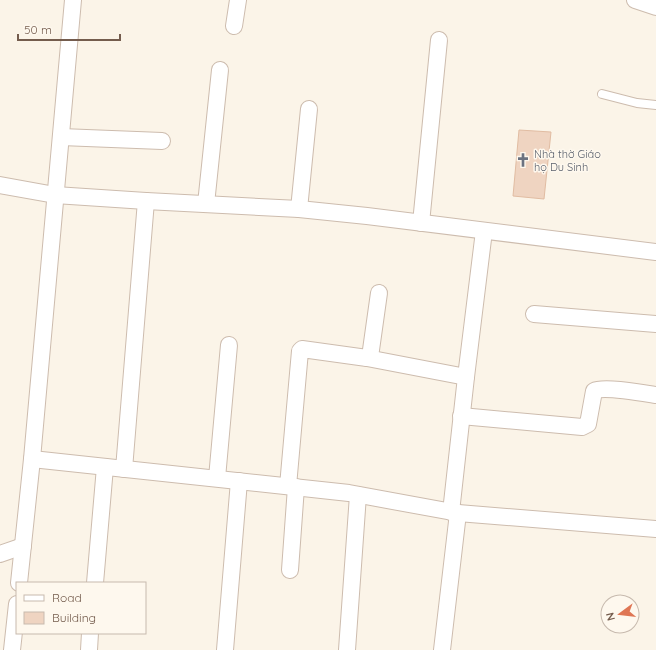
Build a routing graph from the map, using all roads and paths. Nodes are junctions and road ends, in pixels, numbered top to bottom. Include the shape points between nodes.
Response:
1 (73, 0) edge
2 (238, 0) edge
3 (635, 0) edge
4 (656, 7) edge
5 (234, 26) dead end
6 (439, 40) dead end
7 (220, 70) dead end
8 (602, 94) dead end
9 (656, 105) edge
10 (309, 109) dead end
11 (60, 137) junction
12 (162, 141) dead end
13 (0, 185) edge
14 (55, 195) junction
15 (146, 202) junction
16 (206, 204) junction
17 (299, 209) junction
18 (421, 223) junction
19 (484, 231) junction
20 (656, 252) edge
21 (379, 293) dead end
22 (534, 314) dead end
23 (656, 324) edge
24 (229, 345) dead end
25 (367, 358) junction
26 (466, 377) junction
27 (656, 395) edge
28 (462, 416) junction
29 (32, 460) junction
30 (105, 467) junction
31 (124, 469) junction
32 (217, 478) junction
33 (239, 481) junction
34 (292, 486) junction
35 (358, 495) junction
36 (454, 513) junction
37 (656, 529) edge
38 (23, 546) junction
39 (0, 554) edge
40 (290, 570) dead end
41 (19, 582) edge
42 (95, 582) edge
43 (16, 613) edge
44 (90, 634) edge
45 (12, 650) edge
46 (89, 650) edge
47 (225, 650) edge
48 (347, 650) edge
49 (442, 650) edge

1 - 11 street
2 - 5 street
3 - 4 street
6 - 18 street
7 - 16 street
8 - 9 lane
10 - 17 street
11 - 12 street
11 - 14 street
13 - 14 street
14 - 15 street
14 - 29 street
15 - 16 street
15 - 31 street
16 - 17 street
17 - 18 street
18 - 19 street
19 - 20 street
19 - 26 street
21 - 25 street via 371,354
22 - 23 street
24 - 32 street
25 - 26 street
25 - 34 street via 300,350
26 - 28 street
27 - 28 street via 595,390 588,424 582,427
28 - 36 street
29 - 30 street
29 - 38 street
30 - 31 street
30 - 42 street
31 - 32 street
32 - 33 street
33 - 34 street
33 - 47 street
34 - 35 street
34 - 40 street
35 - 36 street
35 - 48 street
36 - 37 street
36 - 49 street
38 - 39 street
38 - 41 street
43 - 45 street
44 - 46 street

